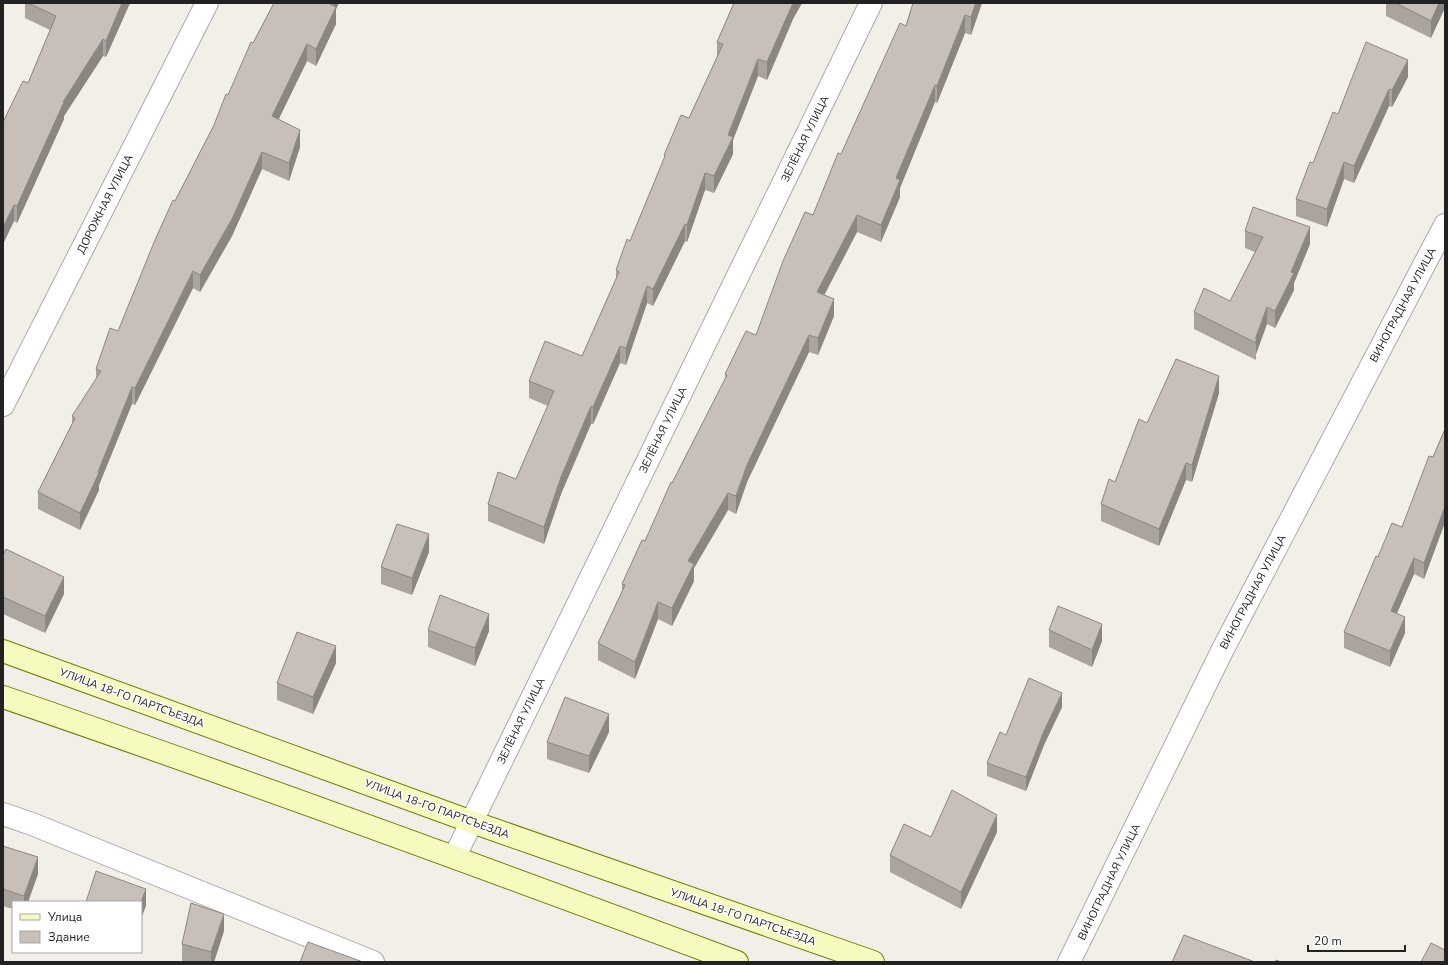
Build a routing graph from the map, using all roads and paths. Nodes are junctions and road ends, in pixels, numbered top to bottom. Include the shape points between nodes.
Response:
1 (207, 3) edge
2 (871, 3) edge
3 (1445, 225) edge
4 (3, 405) edge
5 (3, 651) edge
6 (3, 697) edge
7 (3, 814) edge
8 (472, 822) junction
9 (455, 856) junction
10 (373, 962) edge
11 (737, 962) edge
12 (873, 962) edge
13 (1069, 962) edge

1 - 4 street, ДОРОЖНАЯ УЛИЦА
2 - 8 street, ЗЕЛЁНАЯ УЛИЦА
3 - 13 street, ВИНОГРАДНАЯ УЛИЦА via 1223,649
5 - 8 main road, УЛИЦА 18-ГО ПАРТСЪЕЗДА
6 - 9 main road
7 - 10 street
8 - 9 street, ЗЕЛЁНАЯ УЛИЦА
8 - 12 main road, УЛИЦА 18-ГО ПАРТСЪЕЗДА
9 - 11 main road

